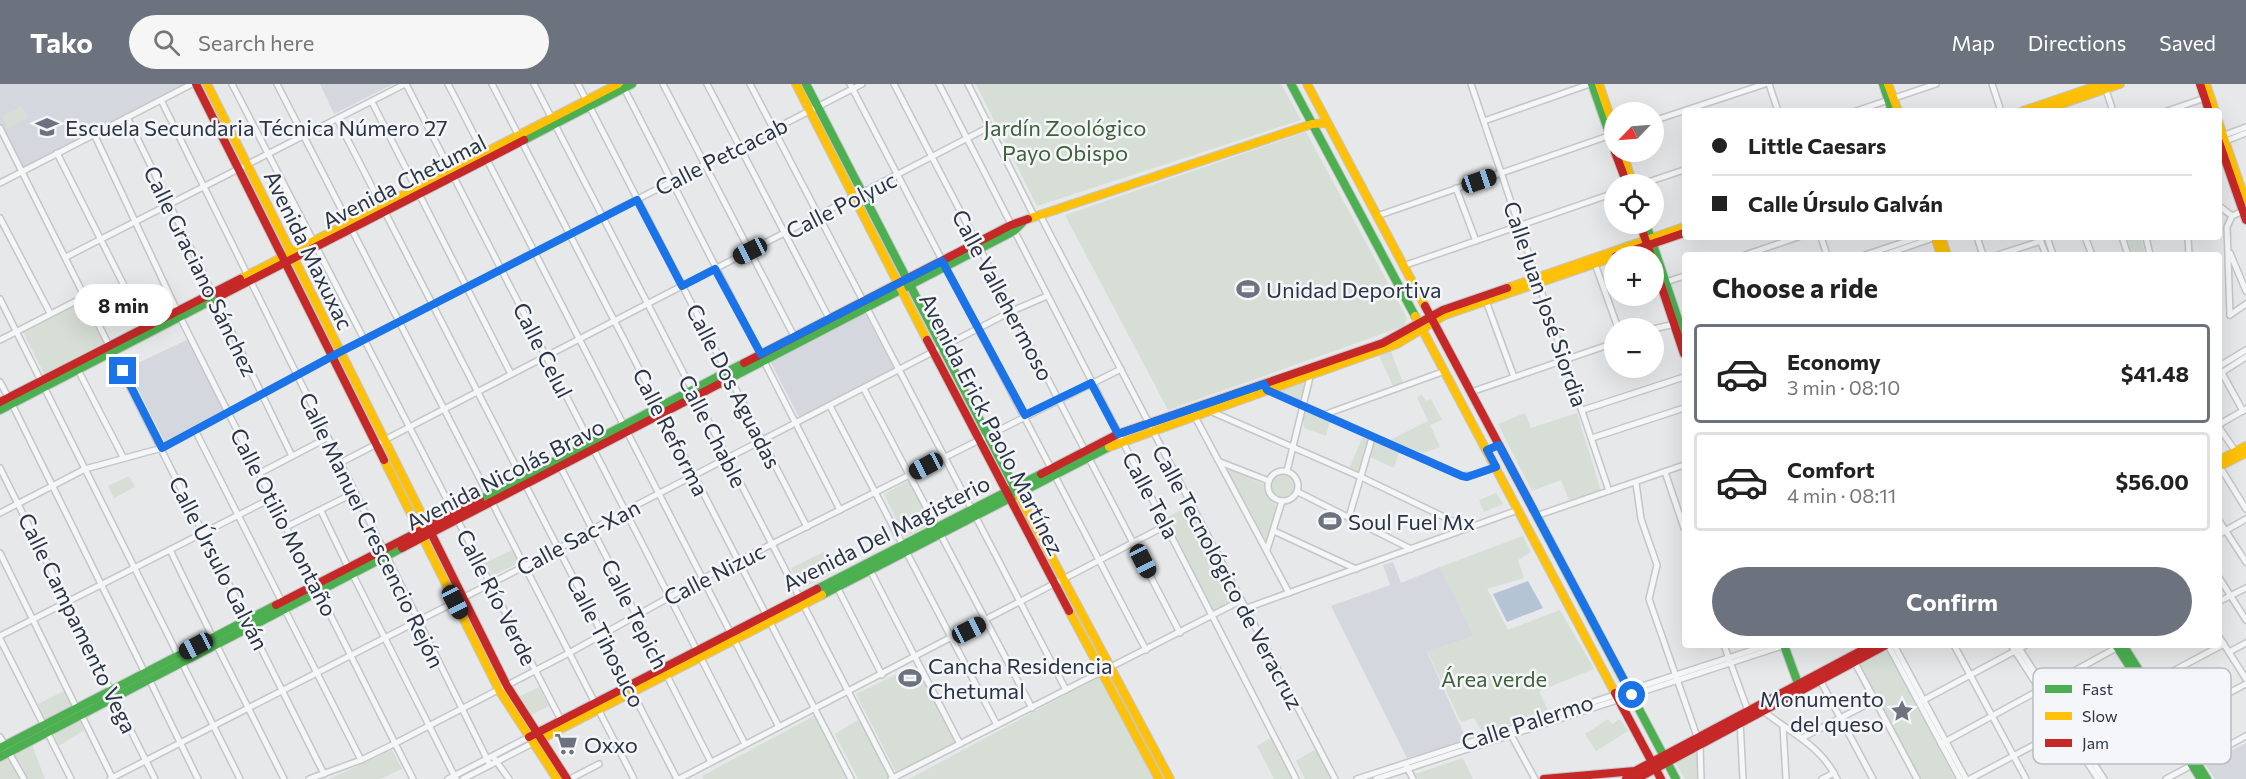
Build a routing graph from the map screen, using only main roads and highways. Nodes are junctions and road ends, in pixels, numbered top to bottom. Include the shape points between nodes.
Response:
1 (194, 84) edge
2 (207, 84) edge
3 (632, 84) edge
4 (796, 84) edge
5 (807, 84) edge
6 (1291, 84) edge
7 (1306, 84) edge
8 (1591, 84) edge
9 (1599, 84) edge
10 (1883, 84) edge
11 (1888, 84) edge
12 (2120, 84) edge
13 (2200, 84) edge
14 (2206, 84) edge
15 (621, 85) edge
16 (2104, 86) edge
17 (1891, 99) junction
18 (1604, 102) edge
19 (1892, 108) edge
20 (1896, 108) edge
21 (2033, 108) edge
22 (2049, 108) edge
23 (2208, 108) edge
24 (2214, 108) edge
25 (1604, 113) edge
26 (1325, 119) junction
27 (1312, 124) junction
28 (2222, 142) edge
29 (2222, 143) edge
30 (847, 163) junction
31 (243, 166) junction
32 (838, 167) junction
33 (2246, 202) edge
34 (2245, 215) edge
35 (1682, 228) edge
36 (1645, 234) edge
37 (1648, 234) edge
38 (1682, 234) edge
39 (1649, 242) junction
40 (1640, 246) edge
41 (1650, 246) edge
42 (1650, 246) edge
43 (292, 255) junction
44 (283, 259) junction
45 (1604, 261) edge
46 (1537, 280) junction
47 (908, 282) junction
48 (900, 286) junction
49 (1664, 286) edge
50 (179, 313) junction
51 (1431, 319) junction
52 (1678, 321) edge
53 (1420, 326) junction
54 (1682, 343) edge
55 (112, 348) junction
56 (336, 355) junction
57 (43, 384) junction
58 (1265, 387) junction
59 (10, 401) junction
60 (0, 402) edge
61 (0, 410) edge
62 (1192, 412) junction
63 (1499, 445) junction
64 (2246, 447) edge
65 (1487, 450) junction
66 (2246, 453) edge
67 (2222, 463) edge
68 (2222, 464) edge
69 (1016, 491) junction
70 (1008, 495) junction
71 (424, 532) junction
72 (903, 548) junction
73 (835, 583) junction
74 (1787, 648) edge
75 (1868, 648) edge
76 (1880, 648) edge
77 (2120, 648) edge
78 (1853, 659) junction
79 (2134, 668) edge
80 (1801, 687) junction
81 (1761, 708) junction
82 (1739, 720) junction
83 (535, 738) junction
84 (4, 749) edge
85 (0, 757) edge
86 (1665, 759) junction
87 (2195, 764) joint
88 (1654, 766) junction
89 (556, 779) edge
90 (569, 779) edge
91 (1159, 779) edge
92 (1170, 779) edge
93 (1544, 779) edge
94 (1626, 779) edge
95 (1661, 779) edge
96 (1676, 779) edge
97 (2201, 779) edge
98 (2207, 779) edge

1 - 31 main road, Avenida Maxuxac
2 - 31 main road, Avenida Maxuxac
3 - 15 main road, Avenida Chetumal
4 - 32 main road, Avenida Erick Paolo Martínez
5 - 30 main road, Avenida Erick Paolo Martínez
6 - 27 main road
7 - 26 main road
8 - 25 main road
9 - 18 main road
10 - 17 main road
11 - 17 main road
12 - 16 main road
13 - 23 main road
14 - 24 main road
15 - 43 main road, Avenida Chetumal
16 - 21 main road
16 - 22 main road
17 - 19 main road
17 - 20 main road
26 - 27 main road, Avenida Nicolás Bravo
26 - 51 main road
27 - 47 main road, Avenida Nicolás Bravo via 1037,215
27 - 53 main road
28 - 33 main road
29 - 34 main road
30 - 32 main road
30 - 47 main road, Avenida Erick Paolo Martínez
31 - 43 main road, Avenida Maxuxac
31 - 44 main road, Avenida Maxuxac
32 - 48 main road, Avenida Erick Paolo Martínez
35 - 39 main road
36 - 39 main road
37 - 39 main road
38 - 39 main road
39 - 40 main road
39 - 41 main road
39 - 42 main road
39 - 46 main road
43 - 44 main road, Avenida Chetumal
43 - 56 main road, Avenida Maxuxac
44 - 50 main road, Avenida Chetumal
44 - 56 main road, Avenida Maxuxac
45 - 46 main road
46 - 51 main road, Avenida Del Magisterio
47 - 48 main road, Avenida Nicolás Bravo
47 - 69 main road, Avenida Erick Paolo Martínez
48 - 70 main road, Avenida Erick Paolo Martínez
48 - 71 main road, Avenida Nicolás Bravo
49 - 52 main road
50 - 55 main road, Avenida Chetumal
50 - 55 main road, Avenida Chetumal via 145,327
51 - 53 main road, Avenida Del Magisterio
51 - 63 main road
52 - 54 main road
53 - 58 main road, Avenida Del Magisterio
53 - 65 main road
55 - 57 main road, Avenida Chetumal
55 - 57 main road, Avenida Chetumal via 78,370
56 - 71 main road, Avenida Maxuxac via 376,444
56 - 71 main road, Avenida Maxuxac via 384,440
57 - 59 main road, Avenida Chetumal
58 - 62 main road, Avenida Del Magisterio
58 - 62 main road, Avenida Del Magisterio via 1208,410
59 - 60 main road, Avenida Chetumal
59 - 61 main road, Avenida Chetumal
62 - 69 main road, Avenida Del Magisterio via 1120,437
63 - 65 main road
63 - 86 main road
64 - 67 main road
65 - 88 main road
66 - 68 main road
69 - 70 main road, Avenida Del Magisterio
69 - 92 main road, Avenida Erick Paolo Martínez
70 - 72 main road, Avenida Del Magisterio
70 - 91 main road, Avenida Erick Paolo Martínez
71 - 83 main road, Avenida Maxuxac via 503,688
71 - 84 main road, Avenida Nicolás Bravo
72 - 73 main road, Avenida Del Magisterio
72 - 73 main road, Avenida Del Magisterio via 870,570
73 - 83 main road, Avenida Del Magisterio
74 - 80 main road
75 - 78 main road
76 - 78 main road
77 - 79 main road
78 - 80 main road
78 - 80 main road
80 - 81 main road
81 - 82 main road
81 - 82 main road via 1748,711
82 - 86 main road
83 - 89 main road, Avenida Maxuxac
83 - 90 main road, Avenida Maxuxac
84 - 85 main road, Avenida Nicolás Bravo
86 - 88 main road
86 - 96 main road
87 - 97 main road
87 - 98 main road
88 - 93 main road
88 - 94 main road via 1638,778
88 - 95 main road

